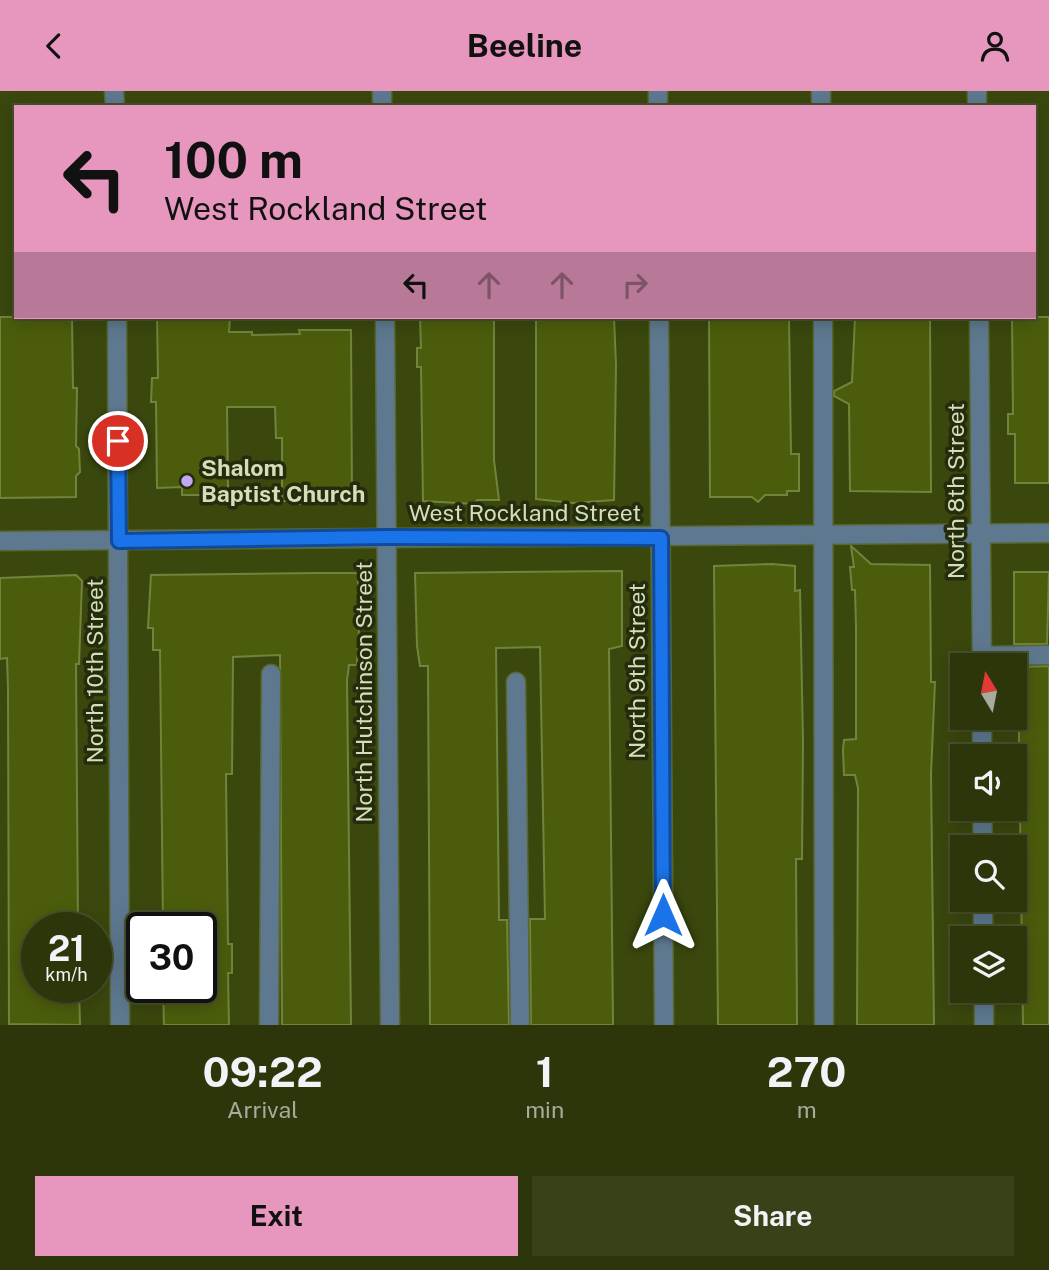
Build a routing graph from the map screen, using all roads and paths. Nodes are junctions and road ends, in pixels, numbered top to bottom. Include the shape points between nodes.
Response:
1 (117, 319) edge
2 (385, 319) edge
3 (659, 319) edge
4 (822, 319) edge
5 (979, 319) edge
6 (1049, 533) edge
7 (824, 534) junction
8 (982, 534) junction
9 (387, 537) junction
10 (661, 538) junction
11 (0, 541) edge
12 (119, 541) junction
13 (981, 653) edge
14 (1049, 655) edge
15 (1027, 657) edge
16 (271, 674) dead end
17 (516, 682) dead end
18 (984, 1003) edge
19 (120, 1025) edge
20 (269, 1025) edge
21 (390, 1025) edge
22 (520, 1025) edge
23 (664, 1025) edge
24 (824, 1025) edge
25 (984, 1025) edge

1 - 12 street, North 10th Street
2 - 9 street, North Hutchinson Street
3 - 10 street, North 9th Street
4 - 7 street
5 - 8 street, North 8th Street
6 - 8 street, West Rockland Street
7 - 8 street, West Rockland Street
7 - 10 street, West Rockland Street
7 - 24 street
8 - 13 street, North 8th Street
9 - 10 street, West Rockland Street
9 - 12 street, West Rockland Street
9 - 21 street, North Hutchinson Street
10 - 23 street, North 9th Street
11 - 12 street, West Rockland Street
12 - 19 street, North 10th Street
14 - 15 street
16 - 20 street
17 - 22 street
18 - 25 street

